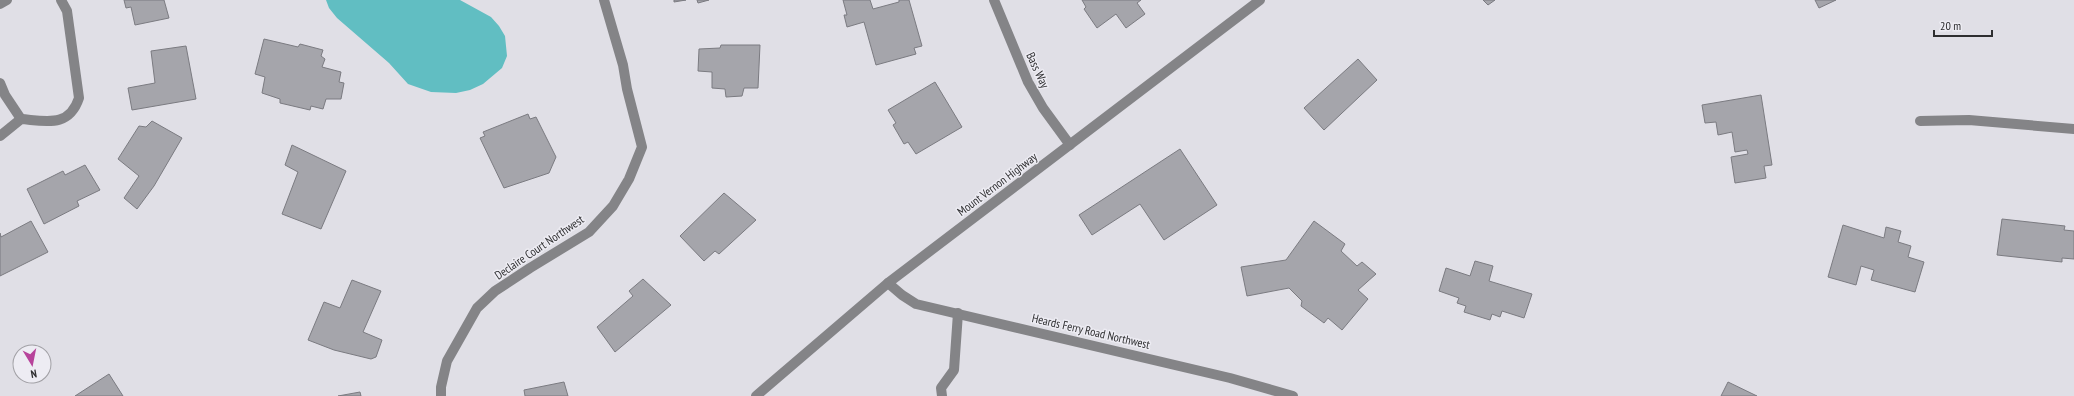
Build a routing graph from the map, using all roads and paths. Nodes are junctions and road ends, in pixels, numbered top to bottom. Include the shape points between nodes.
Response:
1 (7, 0) edge
2 (61, 0) edge
3 (604, 0) edge
4 (994, 0) edge
5 (1260, 0) edge
6 (0, 4) edge
7 (0, 83) edge
8 (21, 119) junction
9 (1920, 121) dead end
10 (2074, 129) edge
11 (0, 136) edge
12 (1070, 145) junction
13 (888, 283) junction
14 (958, 314) junction
15 (441, 396) edge
16 (756, 396) edge
17 (942, 396) edge
18 (1293, 396) edge

1 - 6 street
2 - 8 street via 67,11 79,98 76,108 55,122
3 - 15 street, Declaire Court Northwest via 623,65 626,89 642,147 613,206 589,232 530,268 476,308 447,361
4 - 12 street, Bass Way via 1028,82
5 - 12 street, Mount Vernon Highway
7 - 8 street
8 - 11 street
9 - 10 street via 1969,120
12 - 13 street, Mount Vernon Highway
13 - 14 street, Heards Ferry Road Northwest via 916,304
13 - 16 street, Mount Vernon Highway
14 - 17 street via 954,370 941,388
14 - 18 street, Heards Ferry Road Northwest via 1230,378

